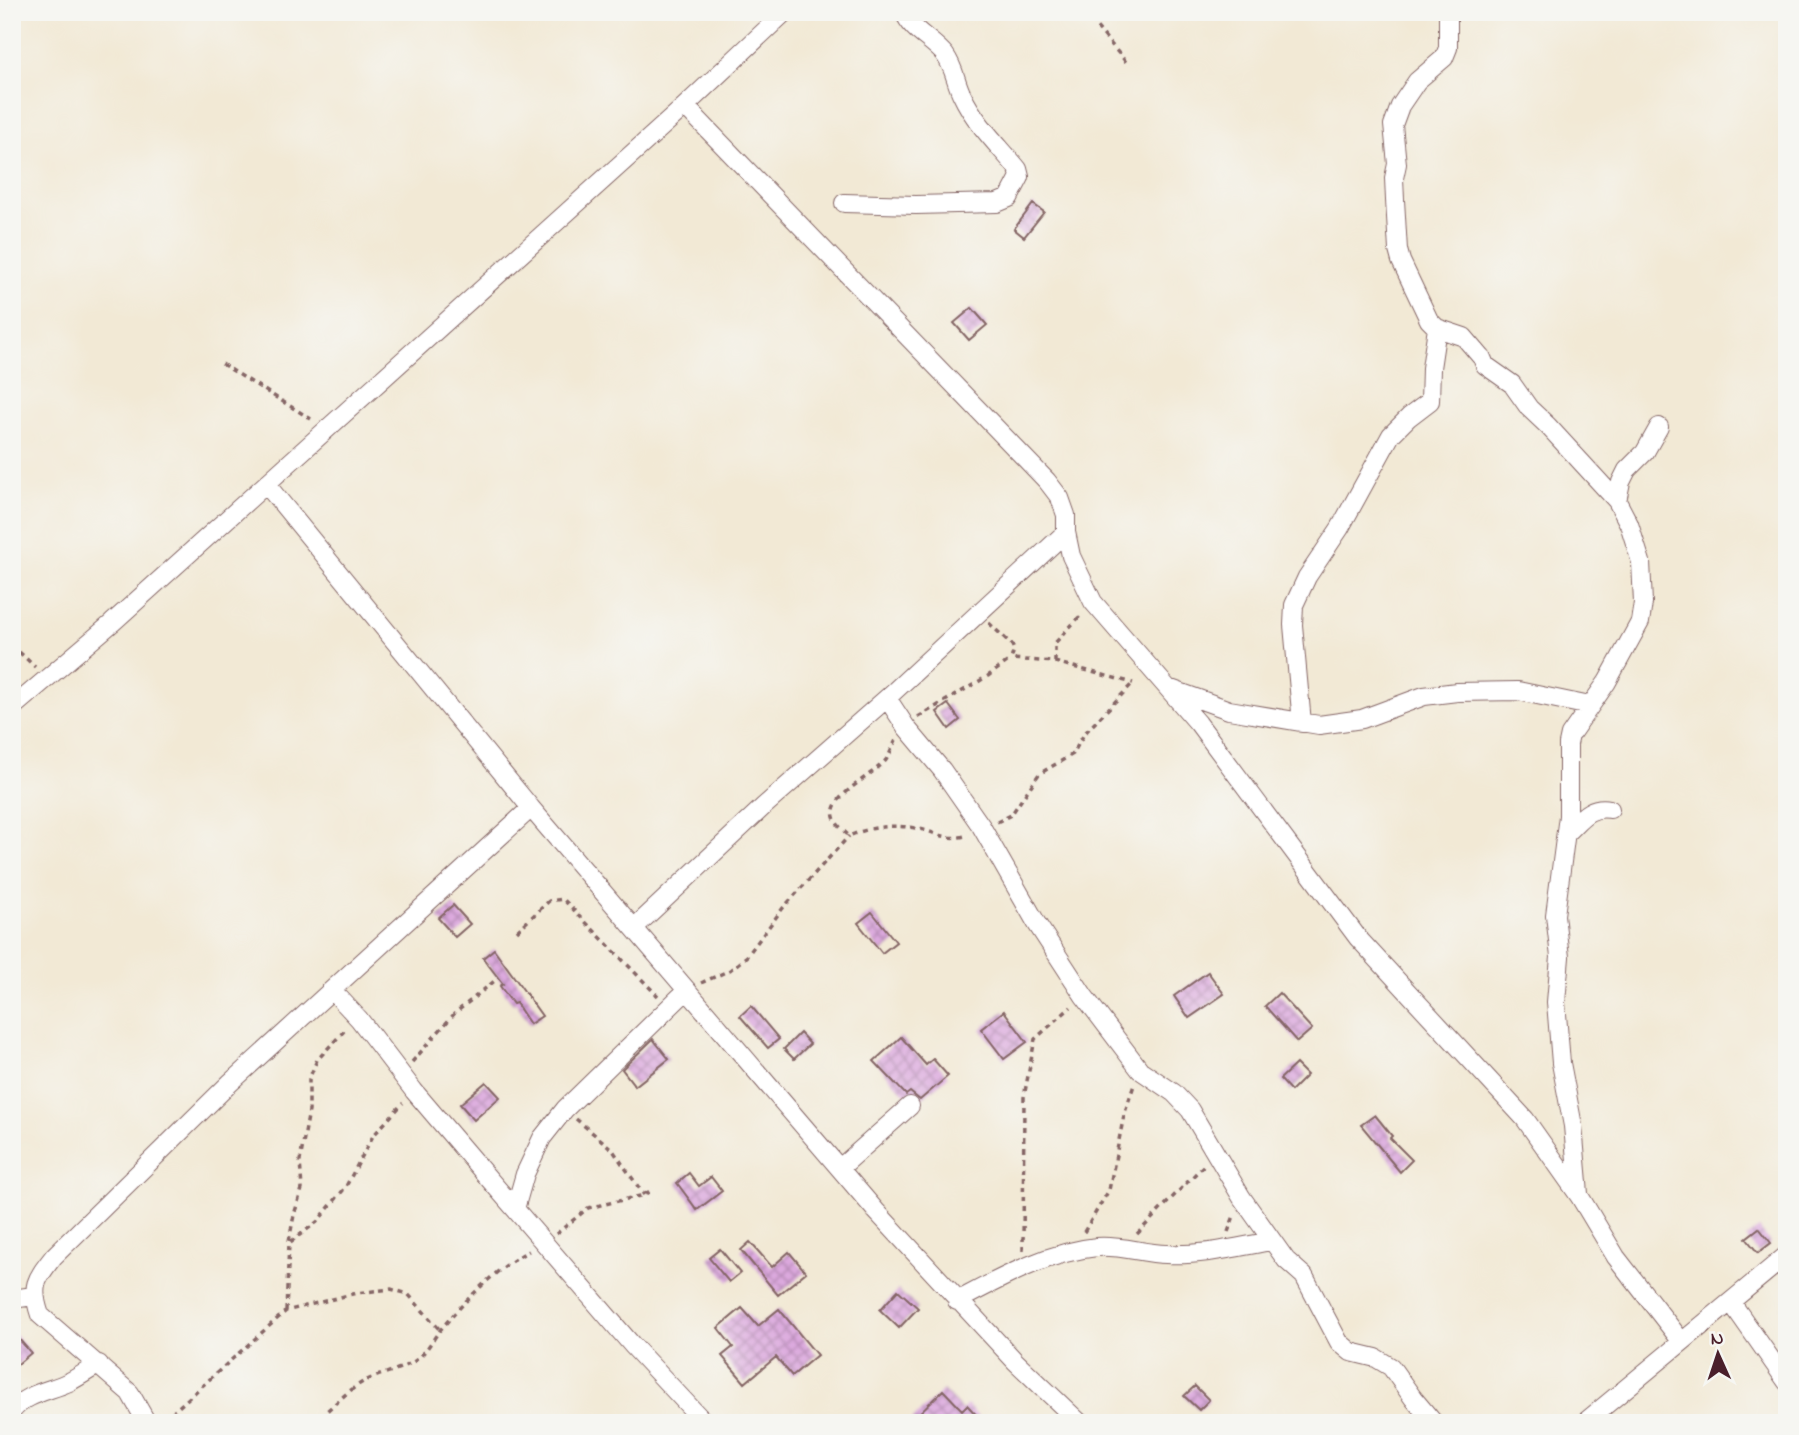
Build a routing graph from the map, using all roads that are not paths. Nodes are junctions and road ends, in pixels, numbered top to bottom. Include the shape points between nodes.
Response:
1 (785, 12) edge
2 (904, 12) edge
3 (1448, 12) edge
4 (685, 106) junction
5 (844, 203) dead end
6 (1437, 328) junction
7 (1659, 427) dead end
8 (266, 484) junction
9 (1617, 501) junction
10 (1066, 532) junction
11 (1167, 687) junction
12 (887, 698) junction
13 (1590, 706) junction
14 (12, 708) edge
15 (1302, 723) junction
16 (531, 808) junction
17 (1610, 809) dead end
18 (1566, 833) junction
19 (635, 927) junction
20 (332, 990) junction
21 (687, 990) junction
22 (910, 1106) dead end
23 (840, 1168) junction
24 (1580, 1198) junction
25 (515, 1209) junction
26 (1272, 1241) junction
27 (1787, 1255) edge
28 (34, 1296) junction
29 (12, 1299) edge
30 (957, 1301) junction
31 (1731, 1302) junction
32 (1682, 1342) junction
33 (99, 1364) junction
34 (1787, 1382) edge
35 (12, 1411) edge
36 (147, 1423) edge
37 (705, 1423) edge
38 (1080, 1423) edge
39 (1434, 1423) edge
40 (1584, 1423) edge

1 - 4 street
2 - 5 street via 911,26 944,54 974,116 1020,177 1009,198 997,203
3 - 6 street via 1444,58 1417,81 1394,125 1398,250 1414,290
4 - 8 street
4 - 10 street via 1047,481 1060,498
6 - 9 street via 1464,337 1485,365 1512,384
6 - 15 street via 1430,401 1391,435 1294,605
7 - 9 street via 1620,482
8 - 14 street
8 - 16 street
9 - 13 street via 1639,551 1643,614
10 - 11 street via 1071,556 1094,602
10 - 12 street
11 - 15 street via 1229,710
11 - 24 street via 1358,939 1525,1119
12 - 19 street
12 - 26 street via 981,826 1084,996 1140,1070 1190,1110
13 - 15 street via 1518,691 1457,692 1424,696 1362,719
13 - 18 street via 1568,744
16 - 19 street
16 - 20 street
17 - 18 street via 1594,808
18 - 24 street via 1555,906 1560,957 1556,1002
19 - 21 street
20 - 25 street
20 - 28 street via 54,1256 39,1276
21 - 23 street
21 - 25 street via 565,1109 542,1138
22 - 23 street
23 - 30 street
24 - 32 street via 1616,1258
25 - 37 street
26 - 30 street via 1192,1254 1096,1247 1023,1268
26 - 39 street via 1304,1276 1339,1342 1351,1352 1376,1357 1391,1367
27 - 31 street
28 - 29 street
28 - 33 street via 40,1315
30 - 38 street
31 - 32 street
31 - 34 street
32 - 40 street
33 - 35 street via 67,1383 37,1393
33 - 36 street via 130,1393

